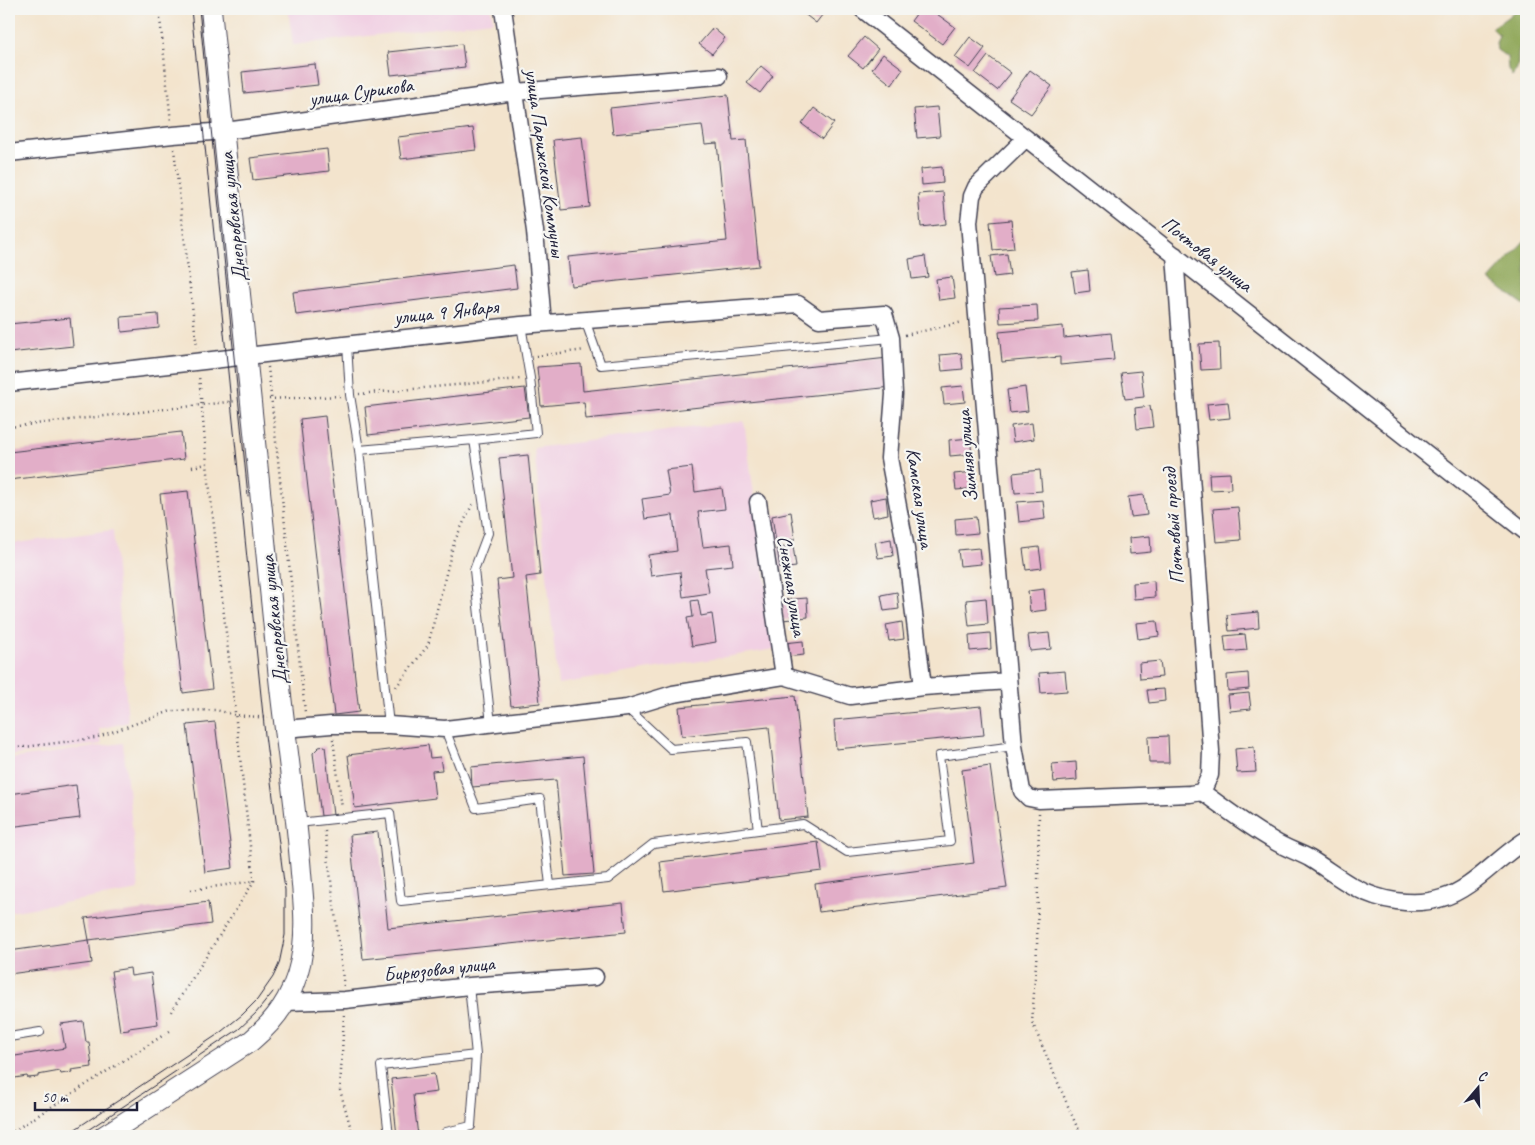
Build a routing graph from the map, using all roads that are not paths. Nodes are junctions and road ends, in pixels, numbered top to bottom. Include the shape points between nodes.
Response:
1 (211, 9) edge
2 (503, 9) edge
3 (862, 9) edge
4 (719, 76) dead end
5 (515, 92) junction
6 (225, 132) junction
7 (1026, 138) junction
8 (9, 153) edge
9 (1175, 255) junction
10 (884, 314) joint
11 (585, 320) junction
12 (542, 323) junction
13 (521, 325) junction
14 (891, 338) junction
15 (347, 344) junction
16 (257, 354) junction
17 (9, 383) edge
18 (474, 440) junction
19 (359, 450) junction
20 (758, 502) dead end
21 (1526, 532) edge
22 (784, 676) junction
23 (1008, 682) junction
24 (923, 687) junction
25 (627, 708) junction
26 (284, 724) junction
27 (491, 724) junction
28 (389, 725) junction
29 (445, 729) junction
30 (1014, 746) junction
31 (1202, 792) junction
32 (298, 823) junction
33 (758, 830) junction
34 (1526, 840) edge
35 (550, 885) junction
36 (595, 977) dead end
37 (469, 986) junction
38 (286, 1002) junction
39 (40, 1032) dead end
40 (9, 1037) edge
41 (476, 1054) junction
42 (446, 1132) dead end
43 (104, 1136) edge
44 (389, 1136) edge

1 - 6 street, Днепровская улица
2 - 5 street, улица Парижской Коммуны
3 - 7 street, Почтовая улица
4 - 5 street, улица Сурикова
5 - 6 street, улица Сурикова
5 - 12 street, улица Парижской Коммуны via 535,231
6 - 8 street, улица Сурикова
6 - 16 street, Днепровская улица
7 - 9 street, Почтовая улица
7 - 23 street, Зимняя улица via 976,187 969,222
9 - 21 street, Почтовая улица
9 - 31 street, Почтовый проезд via 1211,751 1210,775
10 - 11 street, улица 9 Января via 820,319 798,304
10 - 14 street, Камская улица
11 - 12 street, улица 9 Января
11 - 14 lane via 601,365
12 - 13 street, улица 9 Января
13 - 15 street, улица 9 Января
13 - 18 lane via 536,433
14 - 24 street, Камская улица via 894,394 889,458 906,549
15 - 16 street, улица 9 Января
15 - 19 lane via 350,395
16 - 17 street, улица 9 Января
16 - 26 street, Днепровская улица
18 - 19 lane
18 - 27 lane via 488,533 474,570
19 - 28 lane
20 - 22 street, Снежная улица
22 - 24 street via 850,696
22 - 25 street via 673,694
23 - 24 street
23 - 30 street, Зимняя улица
25 - 27 street
25 - 33 lane via 670,749 748,742
26 - 28 street via 306,727
26 - 32 street, Днепровская улица
27 - 29 street
28 - 29 street
29 - 35 lane via 476,808 540,799
30 - 31 street, Зимняя улица via 1022,791 1029,798
30 - 33 lane via 939,756 950,841 847,852 803,824
31 - 34 street via 1253,829 1355,888 1376,897 1398,901 1444,898 1466,886
32 - 35 lane via 390,813 401,901
32 - 38 street, Днепровская улица via 304,945 298,974
33 - 35 lane via 653,844 608,879
36 - 37 street, Бирюзовая улица
37 - 38 street, Бирюзовая улица via 345,1000
37 - 41 lane
38 - 43 street, Днепровская улица via 271,1023 251,1041
39 - 40 lane
41 - 42 lane via 471,1126
41 - 44 lane via 381,1066

